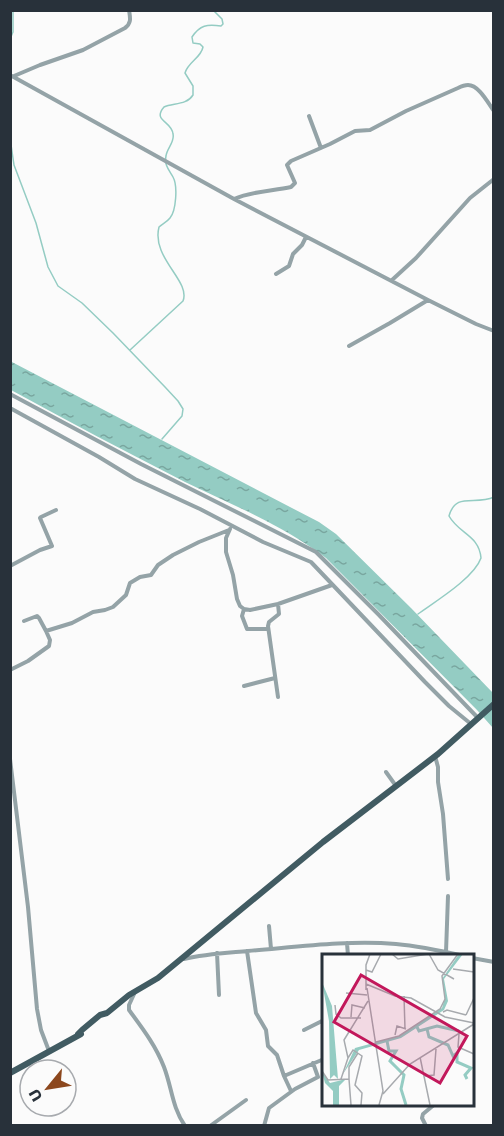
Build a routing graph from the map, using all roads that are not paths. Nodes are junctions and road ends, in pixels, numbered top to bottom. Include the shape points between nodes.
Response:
1 (129, 10) edge
2 (12, 75) edge
3 (494, 111) edge
4 (309, 116) dead end
5 (321, 148) junction
6 (494, 179) edge
7 (234, 199) junction
8 (306, 237) junction
9 (276, 274) dead end
10 (392, 280) junction
11 (428, 300) junction
12 (494, 331) edge
13 (349, 346) dead end
14 (10, 394) edge
15 (10, 408) edge
16 (56, 510) dead end
17 (231, 528) junction
18 (10, 566) edge
19 (332, 585) junction
20 (278, 604) junction
21 (244, 609) junction
22 (24, 621) dead end
23 (268, 628) junction
24 (46, 631) junction
25 (10, 670) edge
26 (275, 678) junction
27 (244, 686) dead end
28 (278, 697) dead end
29 (494, 704) edge
30 (479, 717) junction
31 (472, 725) junction
32 (435, 756) junction
33 (10, 759) edge
34 (386, 772) dead end
35 (12, 785) edge
36 (396, 787) junction
37 (448, 879) dead end
38 (448, 896) dead end
39 (269, 926) dead end
40 (347, 943) junction
41 (271, 949) junction
42 (248, 951) junction
43 (446, 952) junction
44 (217, 953) junction
45 (348, 954) edge
46 (455, 954) edge
47 (474, 958) edge
48 (180, 960) junction
49 (494, 962) edge
50 (136, 990) junction
51 (219, 995) dead end
52 (322, 1021) edge
53 (304, 1030) dead end
54 (50, 1052) junction
55 (322, 1060) edge
56 (313, 1063) junction
57 (10, 1073) edge
58 (284, 1076) junction
59 (291, 1092) junction
60 (246, 1100) dead end
61 (433, 1106) edge
62 (185, 1125) edge
63 (210, 1125) edge
64 (264, 1125) edge
65 (426, 1125) edge

1 - 2 street via 128,26 83,50
2 - 7 street
3 - 5 street via 476,87 466,85 370,130 355,131
4 - 5 street
5 - 7 street via 288,163 295,183 291,187
6 - 10 street via 470,198
7 - 8 street
8 - 9 street via 289,266
8 - 10 street
10 - 11 street
11 - 12 street
11 - 13 street
14 - 30 street via 316,552
15 - 17 street
16 - 18 street via 40,518 52,546
17 - 19 street via 311,562
17 - 21 street via 226,552 237,599
17 - 24 street via 193,544 158,565 151,575 130,583 126,595 113,607
19 - 20 street
19 - 31 street
20 - 21 street
20 - 23 street via 279,614
21 - 23 street via 247,629
22 - 24 street via 38,617
23 - 26 street
24 - 25 street via 49,646
26 - 27 street
26 - 28 street
29 - 30 main road
30 - 31 main road
31 - 32 main road
32 - 36 main road
32 - 37 street
33 - 35 street
34 - 36 street
35 - 54 street via 37,1010
36 - 48 main road
38 - 43 street
39 - 41 street
40 - 41 street
40 - 43 street via 395,944
40 - 45 street
41 - 42 street
42 - 44 street
42 - 58 street via 256,1013
43 - 46 street
44 - 48 street
44 - 51 street
47 - 49 street
48 - 50 main road
50 - 54 main road
50 - 62 street via 129,1010 159,1055
52 - 53 street
54 - 57 main road
55 - 56 street
56 - 58 street
56 - 59 street via 318,1077
58 - 59 street
59 - 64 street via 268,1110
60 - 63 street
61 - 65 street via 423,1114

